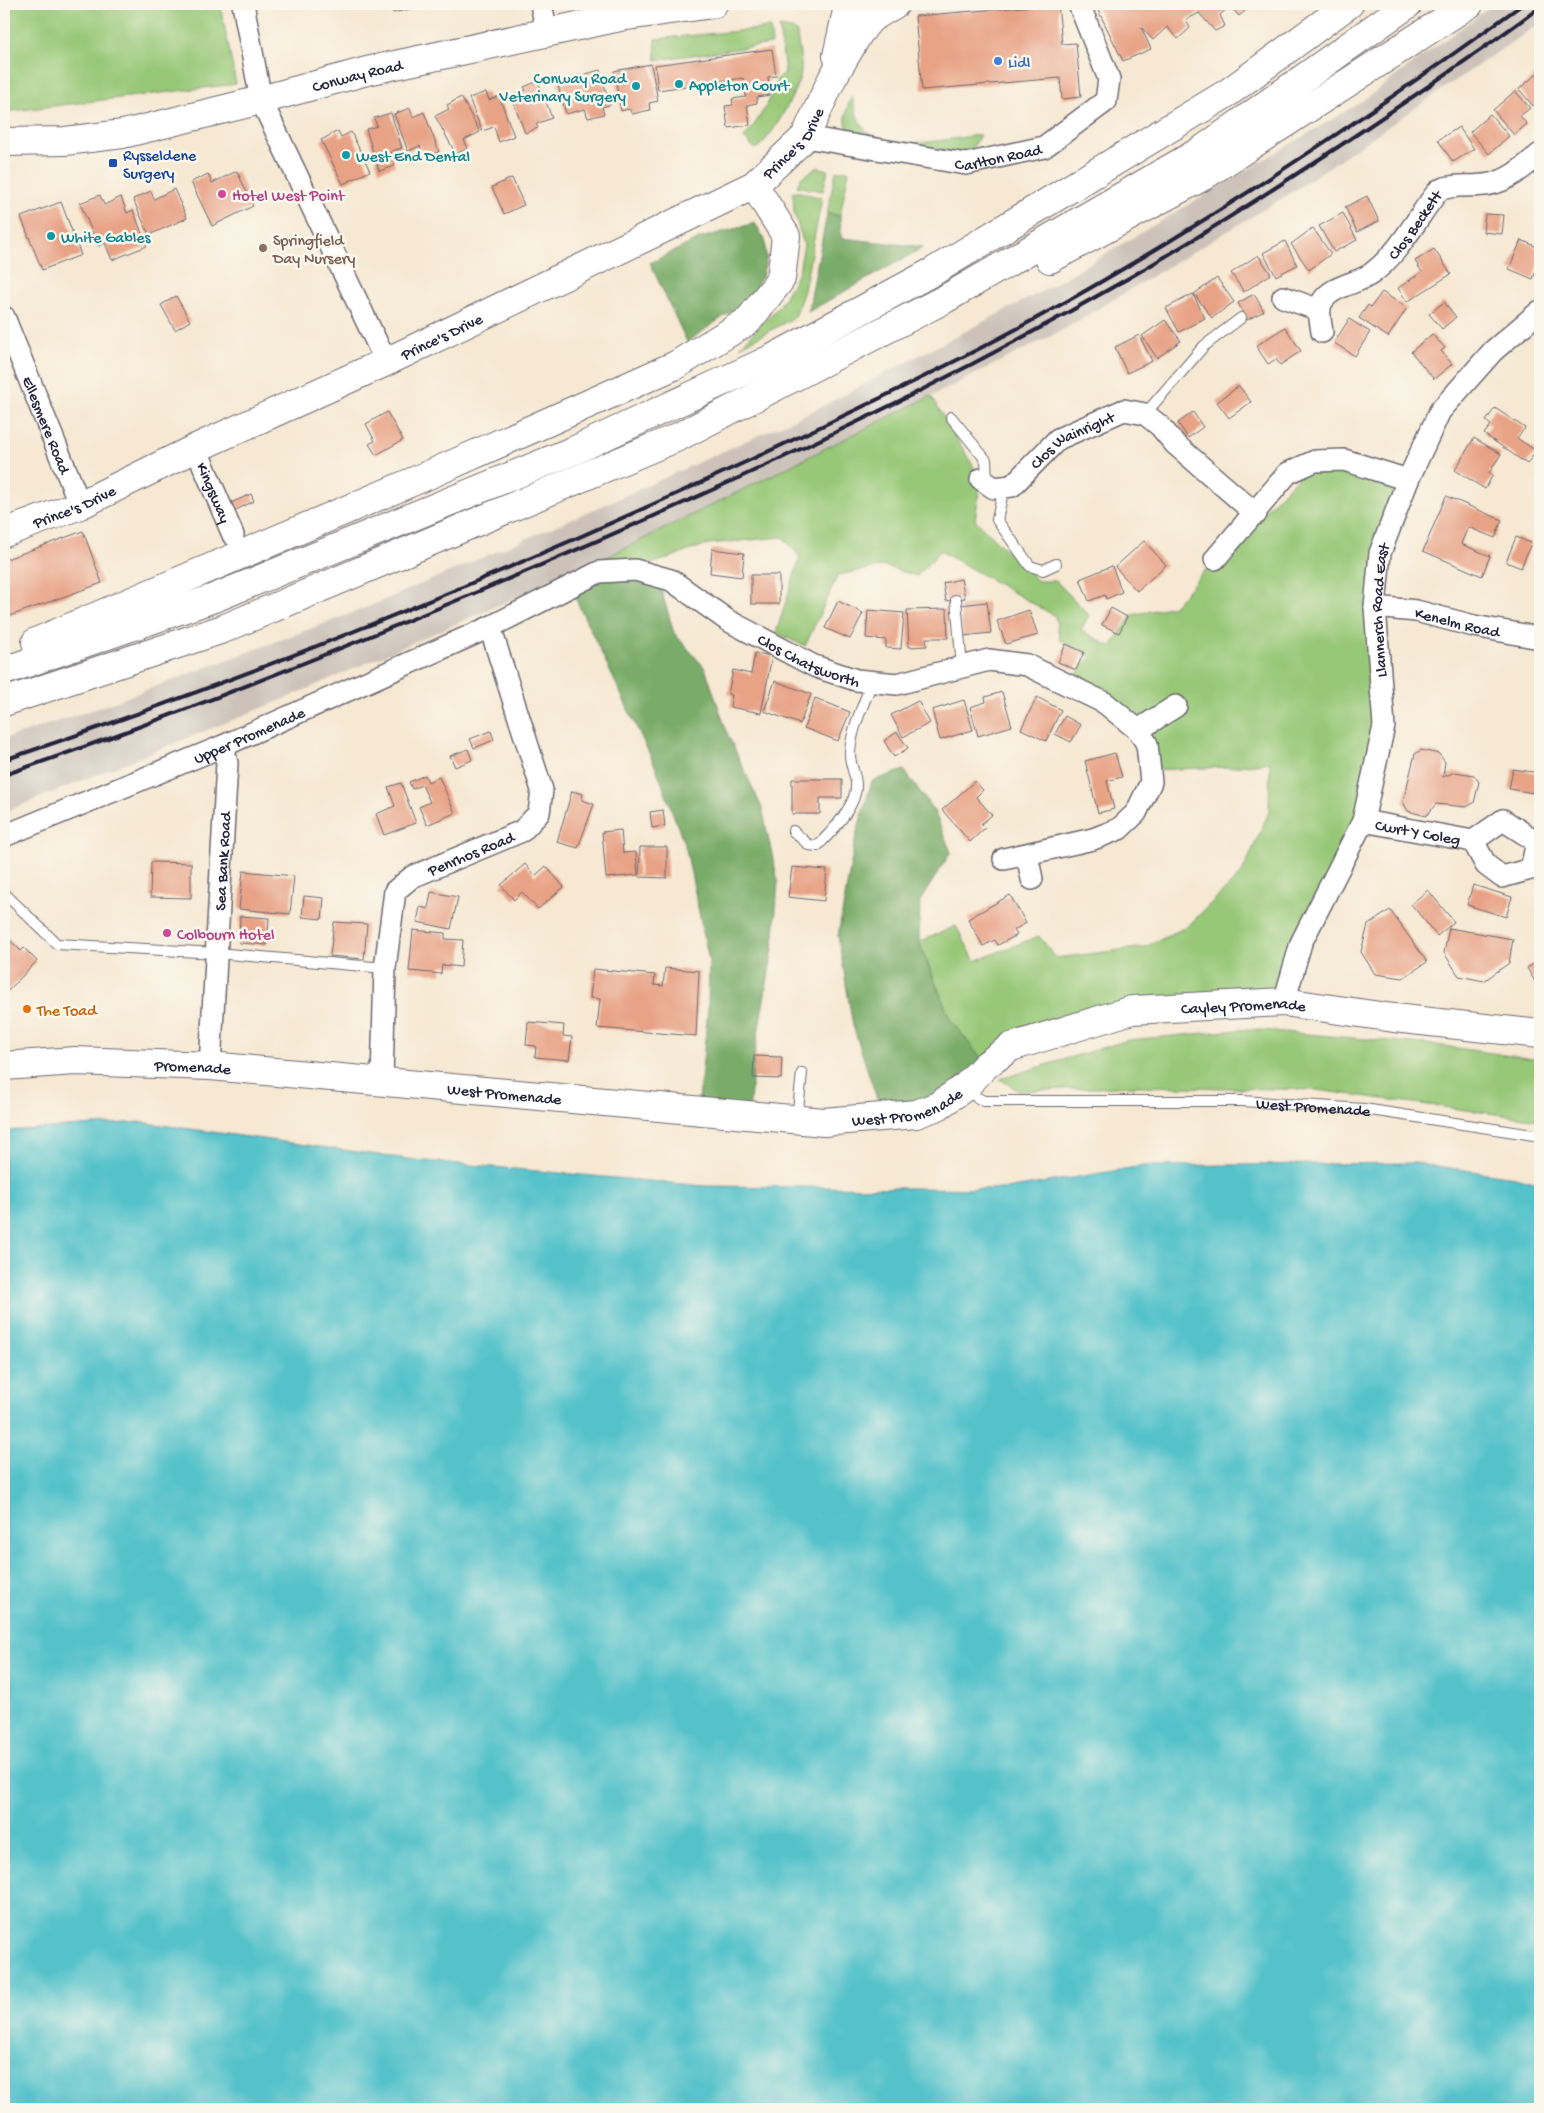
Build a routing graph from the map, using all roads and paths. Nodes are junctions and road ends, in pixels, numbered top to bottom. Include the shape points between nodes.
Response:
1 (243, 4) edge
2 (541, 4) edge
3 (713, 4) edge
4 (854, 4) edge
5 (895, 4) edge
6 (1079, 4) edge
7 (1349, 4) edge
8 (1408, 4) edge
9 (1469, 4) edge
10 (547, 32) junction
11 (832, 79) junction
12 (261, 100) junction
13 (805, 137) junction
14 (4, 142) edge
15 (1540, 154) edge
16 (754, 185) junction
17 (1283, 297) dead end
18 (1319, 310) junction
19 (1540, 311) edge
20 (4, 317) edge
21 (1241, 318) dead end
22 (1322, 332) dead end
23 (386, 362) junction
24 (1145, 414) junction
25 (951, 417) dead end
26 (678, 437) junction
27 (196, 448) junction
28 (1408, 480) junction
29 (990, 483) junction
30 (80, 505) junction
31 (1256, 514) junction
32 (4, 533) edge
33 (233, 536) dead end
34 (1215, 559) dead end
35 (1056, 564) dead end
36 (956, 600) dead end
37 (1375, 607) junction
38 (490, 627) junction
39 (1540, 638) edge
40 (4, 659) edge
41 (962, 667) junction
42 (4, 671) edge
43 (872, 682) junction
44 (4, 702) edge
45 (1176, 706) dead end
46 (1138, 730) junction
47 (223, 746) junction
48 (1363, 821) junction
49 (793, 831) dead end
50 (4, 836) edge
51 (1473, 841) dead end
52 (1027, 855) junction
53 (1004, 859) dead end
54 (1032, 879) dead end
55 (4, 893) edge
56 (216, 953) junction
57 (385, 968) junction
58 (1284, 1002) junction
59 (1540, 1034) edge
60 (4, 1066) edge
61 (210, 1066) junction
62 (802, 1073) dead end
63 (382, 1080) junction
64 (966, 1086) junction
65 (797, 1120) junction
66 (1540, 1136) edge

1 - 12 street
2 - 10 street
3 - 10 main road, Conway Road via 620,16
4 - 11 main road, Prince's Drive via 846,15
5 - 11 main road, Prince's Drive via 870,19
6 - 13 street, Carlton Road via 1109,79 1106,101 1044,147 966,164
7 - 42 main road via 1229,92 934,271 771,359 575,450 223,594
8 - 26 main road via 1202,150 945,299
9 - 26 main road via 1202,177 958,308
10 - 12 main road, Conway Road via 367,71
11 - 13 main road, Prince's Drive
12 - 14 main road, Conway Road via 123,134 64,141
12 - 23 street
13 - 16 main road, Prince's Drive
15 - 18 street, Clos Beckett via 1509,178 1488,185 1439,190 1392,256 1370,275 1335,291 1323,301
16 - 23 main road, Prince's Drive
16 - 40 main road via 786,236 782,279 748,321 676,365 426,476 36,642
17 - 18 street
18 - 22 street
19 - 28 street, Llannerch Road East via 1494,352 1440,411
20 - 30 street, Ellesmere Road
21 - 24 lane via 1204,346
23 - 27 main road, Prince's Drive
24 - 29 street, Clos Wainright via 1124,410 1058,439 1012,486
24 - 31 street
25 - 29 lane via 986,460
26 - 44 main road via 223,629
27 - 30 main road, Prince's Drive
27 - 33 street, Kingsway
28 - 31 street via 1344,460 1315,461 1288,473
28 - 37 street, Llannerch Road East via 1380,553
29 - 35 lane via 997,520 1030,566 1043,570
30 - 32 main road, Prince's Drive
31 - 34 street
36 - 41 lane
37 - 39 street, Kenelm Road via 1416,611
37 - 48 street, Llannerch Road East via 1384,726
38 - 43 street, Clos Chatsworth via 598,572 635,570 671,580 727,620 814,666
38 - 47 street, Upper Promenade
38 - 57 street, Penrhos Road via 542,790 539,813 522,830 412,877 395,891
41 - 43 street, Clos Chatsworth via 898,684
41 - 46 street, Clos Chatsworth via 989,660 1027,665 1105,703
43 - 49 lane via 856,724 850,756 857,787 853,800 831,834 817,846 809,845
45 - 46 street
46 - 52 street, Clos Chatsworth via 1147,744 1151,782 1136,813 1119,829
47 - 50 street, Upper Promenade
47 - 56 street, Sea Bank Road via 227,763
48 - 51 street, Cwrt Y Coleg
48 - 58 street, Llannerch Road East via 1301,944
52 - 53 street, Clos Chatsworth
52 - 54 street
55 - 56 lane via 57,944
56 - 57 lane
56 - 61 street, Sea Bank Road
57 - 63 street, Penrhos Road
58 - 59 main road, Cayley Promenade
58 - 64 main road, Cayley Promenade via 1132,1010 1012,1047 986,1065
60 - 61 main road, Promenade via 75,1061
61 - 63 main road, Promenade
62 - 65 lane
63 - 65 main road, West Promenade
64 - 65 main road, West Promenade via 938,1106 916,1114 824,1122
64 - 66 lane, West Promenade via 984,1101 1242,1101 1364,1109

